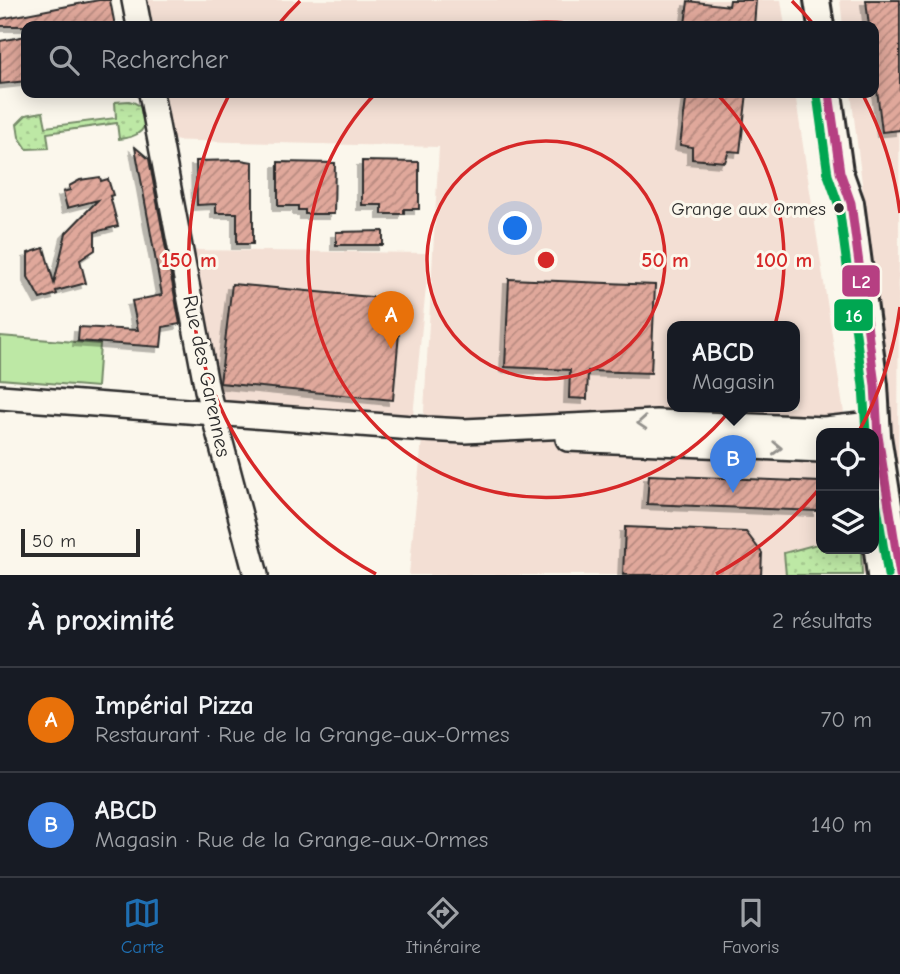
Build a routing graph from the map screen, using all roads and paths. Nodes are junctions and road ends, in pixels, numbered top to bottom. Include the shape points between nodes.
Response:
1 (134, 0) edge
2 (817, 0) edge
3 (138, 21) edge
4 (820, 21) edge
5 (152, 98) edge
6 (830, 98) edge
7 (0, 397) edge
8 (213, 413) junction
9 (868, 428) edge
10 (816, 429) edge
11 (464, 431) junction
12 (816, 450) edge
13 (879, 480) edge
14 (877, 554) edge
15 (256, 575) edge
16 (880, 575) edge
17 (900, 575) edge

1 - 3 street
2 - 4 main road
5 - 8 street, Rue des Garennes
6 - 9 main road via 839,172 836,206
7 - 8 street
8 - 11 street
8 - 15 street, Rue des Garennes
10 -> 11 street via 656,422
11 -> 12 street
13 - 17 main road
14 - 16 main road

